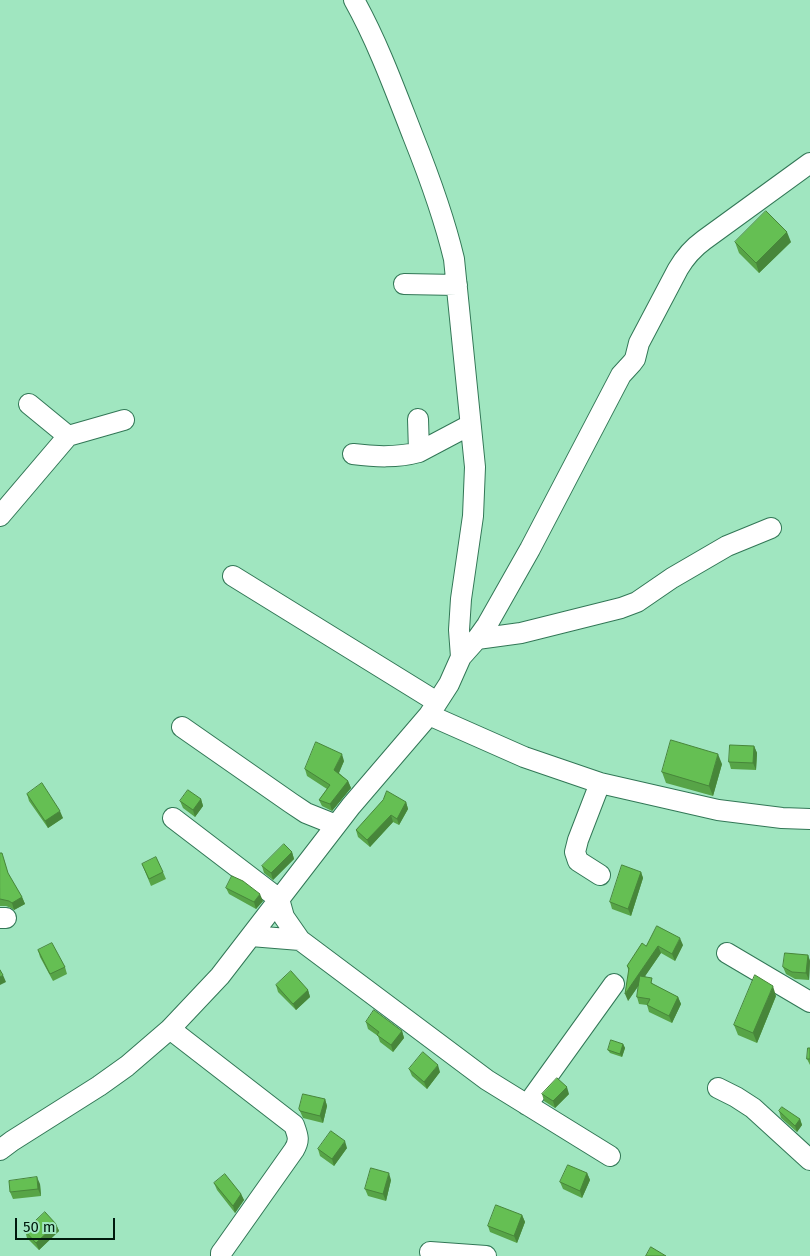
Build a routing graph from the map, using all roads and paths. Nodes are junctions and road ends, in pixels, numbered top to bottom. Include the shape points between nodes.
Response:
1 (354, 0) edge
2 (810, 164) edge
3 (404, 284) dead end
4 (457, 285) junction
5 (29, 404) dead end
6 (124, 420) dead end
7 (418, 420) dead end
8 (470, 425) junction
9 (68, 436) junction
10 (419, 452) junction
11 (353, 454) dead end
12 (0, 516) edge
13 (770, 528) dead end
14 (232, 576) dead end
15 (478, 639) junction
16 (461, 657) junction
17 (433, 709) junction
18 (182, 727) dead end
19 (600, 783) junction
20 (173, 818) dead end
21 (810, 819) edge
22 (336, 825) junction
23 (600, 875) dead end
24 (279, 899) junction
25 (250, 936) junction
26 (300, 940) junction
27 (727, 953) dead end
28 (614, 984) dead end
29 (810, 1002) edge
30 (170, 1029) junction
31 (718, 1088) dead end
32 (527, 1105) junction
33 (0, 1150) edge
34 (610, 1156) dead end
35 (810, 1160) edge
36 (430, 1252) dead end
37 (221, 1256) edge
38 (486, 1256) edge

1 - 4 street via 389,73 429,177 448,233
2 - 15 street via 684,258 639,343 632,364 621,375 530,549
3 - 4 street
4 - 8 street
5 - 9 street
6 - 9 street
7 - 10 street
8 - 10 street
8 - 16 street via 475,477 461,598
9 - 12 street
10 - 11 street via 392,457
13 - 15 street via 727,546 638,602 521,633
14 - 17 street
15 - 16 street
16 - 17 street
17 - 19 street via 524,758
17 - 22 street
18 - 22 street via 298,808
19 - 21 street via 718,810
19 - 23 street via 574,852 578,861
20 - 24 street
22 - 24 street
24 - 25 street
24 - 26 street via 284,917
25 - 26 street
25 - 30 street via 220,976
26 - 32 street via 487,1080
27 - 29 street
28 - 32 street
30 - 33 street via 99,1086
30 - 37 street via 294,1125 298,1135 294,1150
31 - 35 street via 753,1108
32 - 34 street
36 - 38 street

